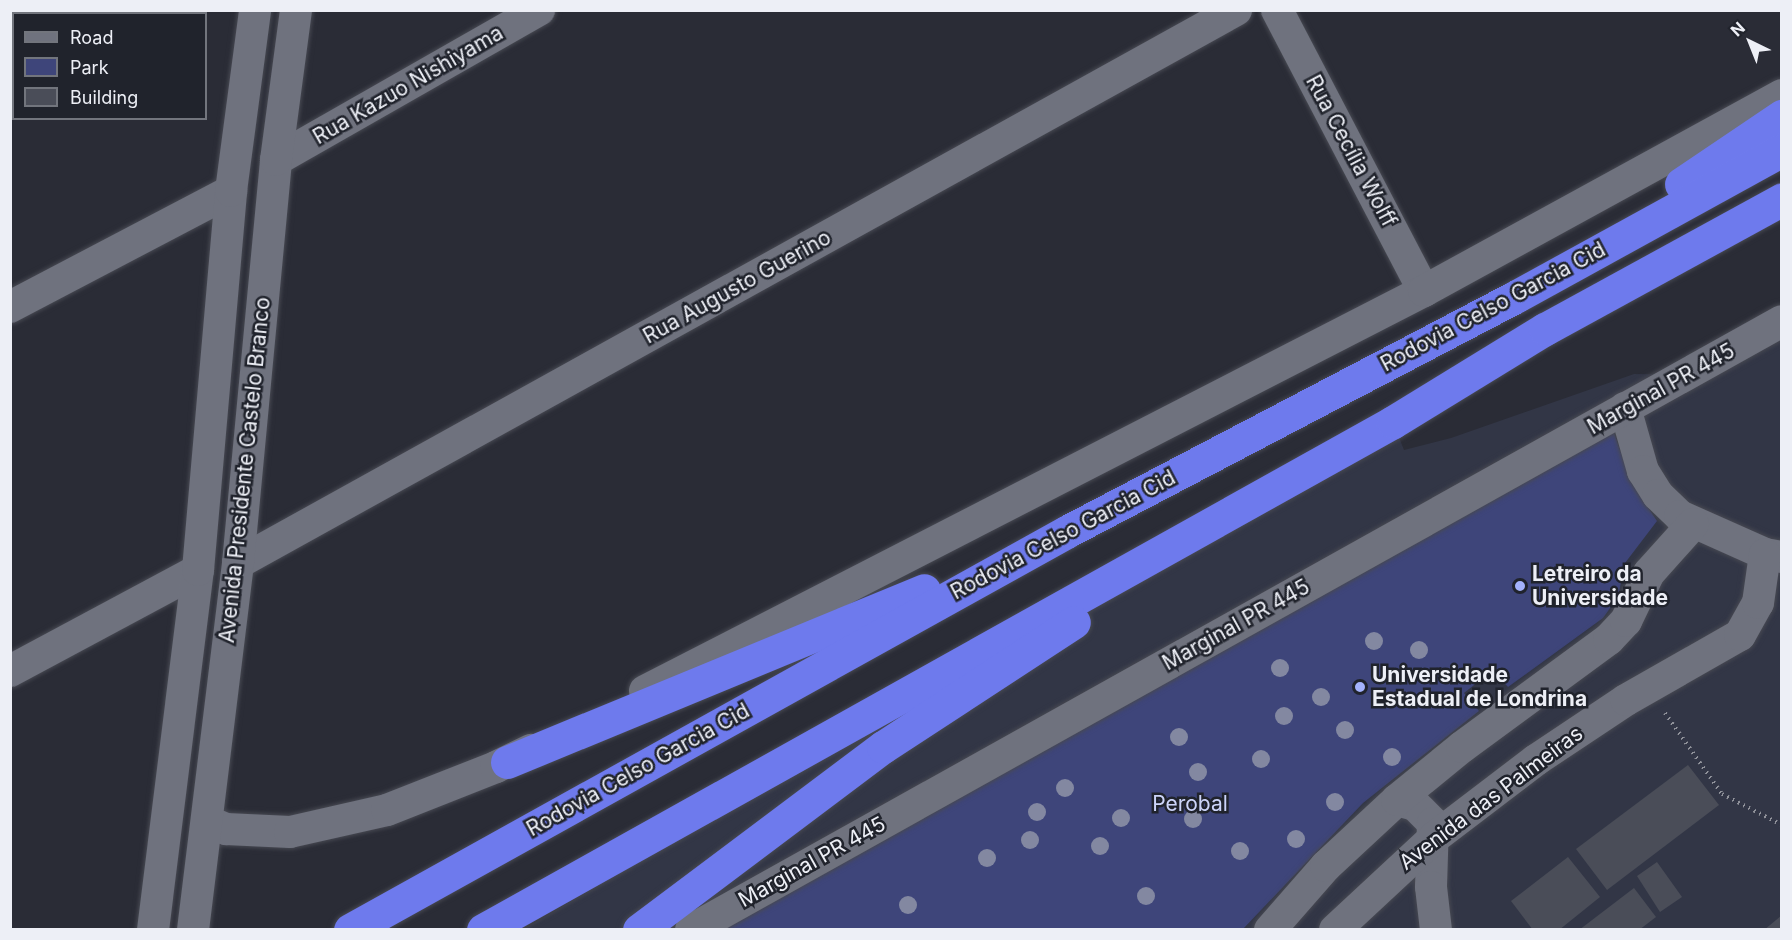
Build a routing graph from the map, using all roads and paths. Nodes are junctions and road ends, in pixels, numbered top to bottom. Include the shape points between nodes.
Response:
1 (255, 10) edge
2 (296, 10) edge
3 (540, 10) edge
4 (1236, 10) edge
5 (1277, 10) edge
6 (1782, 95) edge
7 (1782, 116) edge
8 (1782, 150) edge
9 (276, 160) junction
10 (231, 191) junction
11 (1782, 199) edge
12 (1424, 291) junction
13 (1515, 297) junction
14 (10, 307) edge
15 (1782, 321) edge
16 (1625, 408) junction
17 (1393, 422) junction
18 (1693, 524) junction
19 (1068, 531) junction
20 (1773, 556) edge
21 (238, 563) junction
22 (198, 570) junction
23 (10, 671) edge
24 (1661, 707) dead end
25 (507, 762) junction
26 (1397, 800) junction
27 (207, 820) junction
28 (1782, 825) edge
29 (1435, 837) junction
30 (1282, 924) edge
31 (153, 930) edge
32 (193, 930) edge
33 (350, 930) edge
34 (483, 930) edge
35 (639, 930) edge
36 (691, 930) edge
37 (1335, 930) edge
38 (1436, 930) edge

1 - 10 street, Avenida Presidente Castelo Branco
2 - 9 street, Avenida Presidente Castelo Branco
3 - 9 street, Rua Kazuo Nishiyama
4 - 21 street, Rua Augusto Guerino
5 - 12 street, Rua Cecília Wolff
6 - 12 street
7 - 13 highway
8 - 13 highway, Rodovia Celso Garcia Cid
9 - 21 street, Avenida Presidente Castelo Branco
10 - 14 street
10 - 22 street, Avenida Presidente Castelo Branco
11 - 17 highway, Rodovia Celso Garcia Cid via 1545,329
12 - 25 street
13 - 19 highway, Rodovia Celso Garcia Cid
15 - 16 street, Marginal PR 445
16 - 18 street, Avenida das Palmeiras via 1643,471 1658,495
16 - 36 street, Marginal PR 445
17 - 34 highway, Rodovia Celso Garcia Cid
17 - 35 highway via 1162,565 883,747
18 - 20 street, Avenida das Palmeiras
18 - 26 street via 1649,573 1626,621 1609,639
19 - 25 highway
19 - 33 highway, Rodovia Celso Garcia Cid
20 - 29 street, Avenida das Palmeiras via 1758,603 1740,635 1626,699 1536,760
21 - 27 street, Avenida Presidente Castelo Branco
22 - 23 street
22 - 31 street, Avenida Presidente Castelo Branco
24 - 28 path via 1722,794
25 - 27 street via 387,810 290,832 226,829
26 - 29 street via 1427,813
26 - 30 street
27 - 32 street, Avenida Presidente Castelo Branco
29 - 37 street, Avenida das Palmeiras
29 - 38 street via 1431,887

